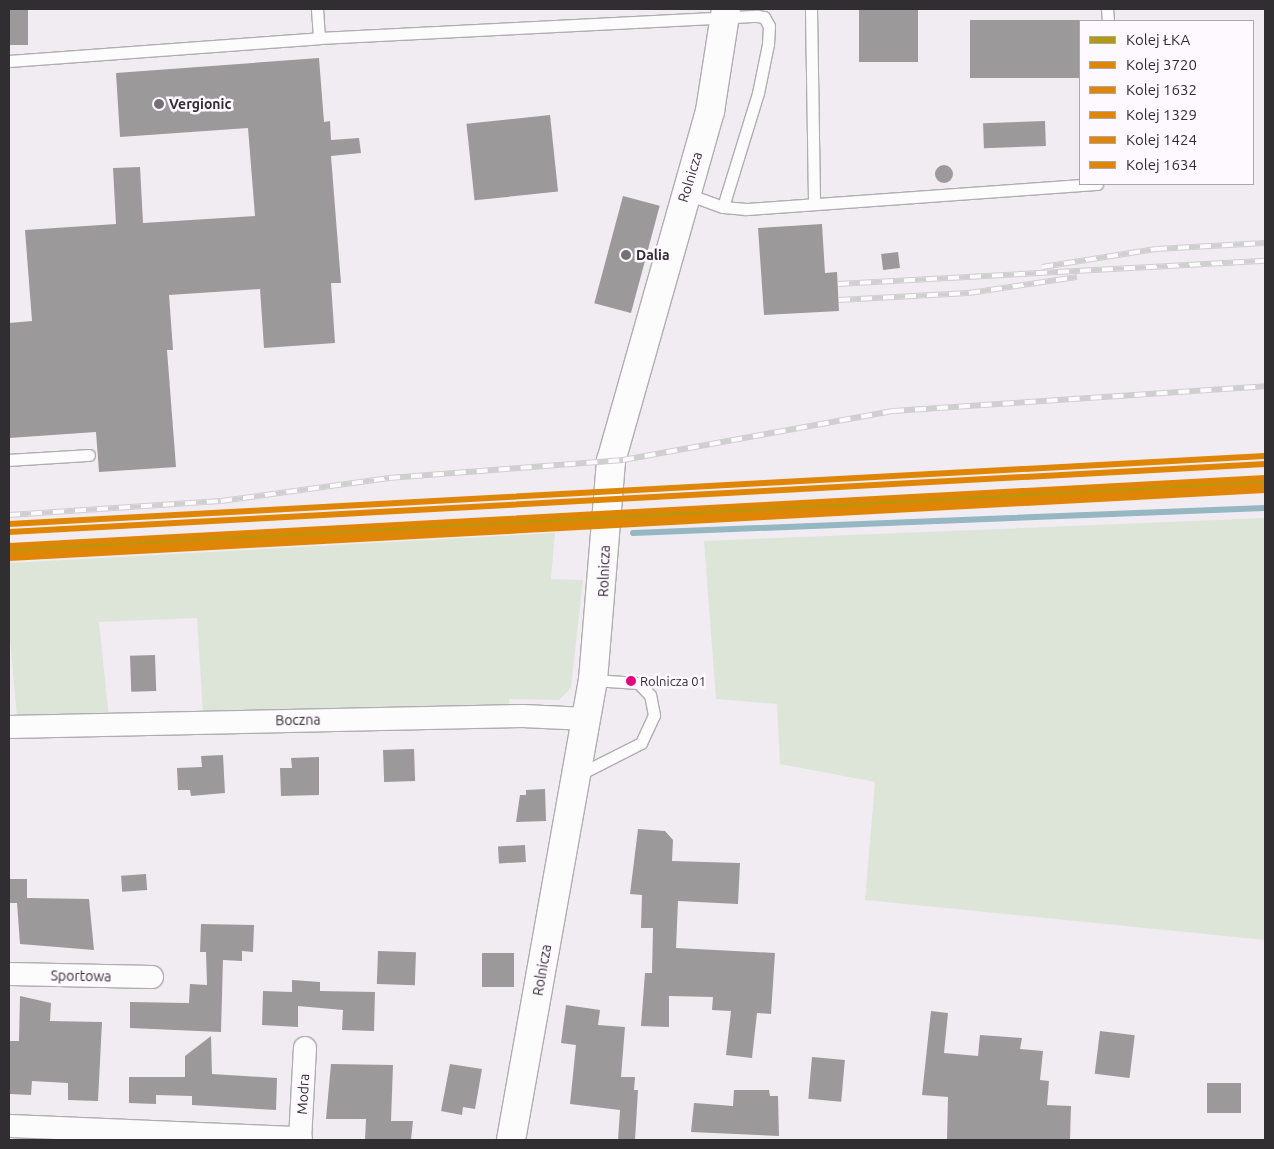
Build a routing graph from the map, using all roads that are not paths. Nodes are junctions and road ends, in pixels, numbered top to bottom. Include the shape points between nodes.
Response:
1 (317, 9) edge
2 (811, 9) edge
3 (726, 12) edge
4 (319, 38) junction
5 (9, 61) edge
6 (1082, 185) edge
7 (685, 193) junction
8 (814, 203) junction
9 (723, 207) junction
10 (89, 455) dead end
11 (9, 460) edge
12 (593, 680) junction
13 (587, 719) junction
14 (9, 727) edge
15 (577, 775) junction
16 (9, 974) edge
17 (152, 977) dead end
18 (305, 1048) dead end
19 (9, 1126) edge
20 (300, 1139) edge
21 (511, 1140) edge

1 - 4 lane
2 - 8 lane
3 - 4 lane
3 - 7 street, Rolnicza via 713,98
3 - 9 lane via 764,18 769,26 758,93
4 - 5 lane
6 - 8 lane
7 - 9 lane
7 - 12 street, Rolnicza via 611,461
8 - 9 lane
10 - 11 lane
12 - 13 street, Rolnicza
12 - 15 lane via 638,683 650,695 654,715 641,743
13 - 14 street, Boczna via 513,716
13 - 15 street, Rolnicza
15 - 21 street, Rolnicza
16 - 17 street, Sportowa
18 - 20 street, Modra
19 - 20 street

